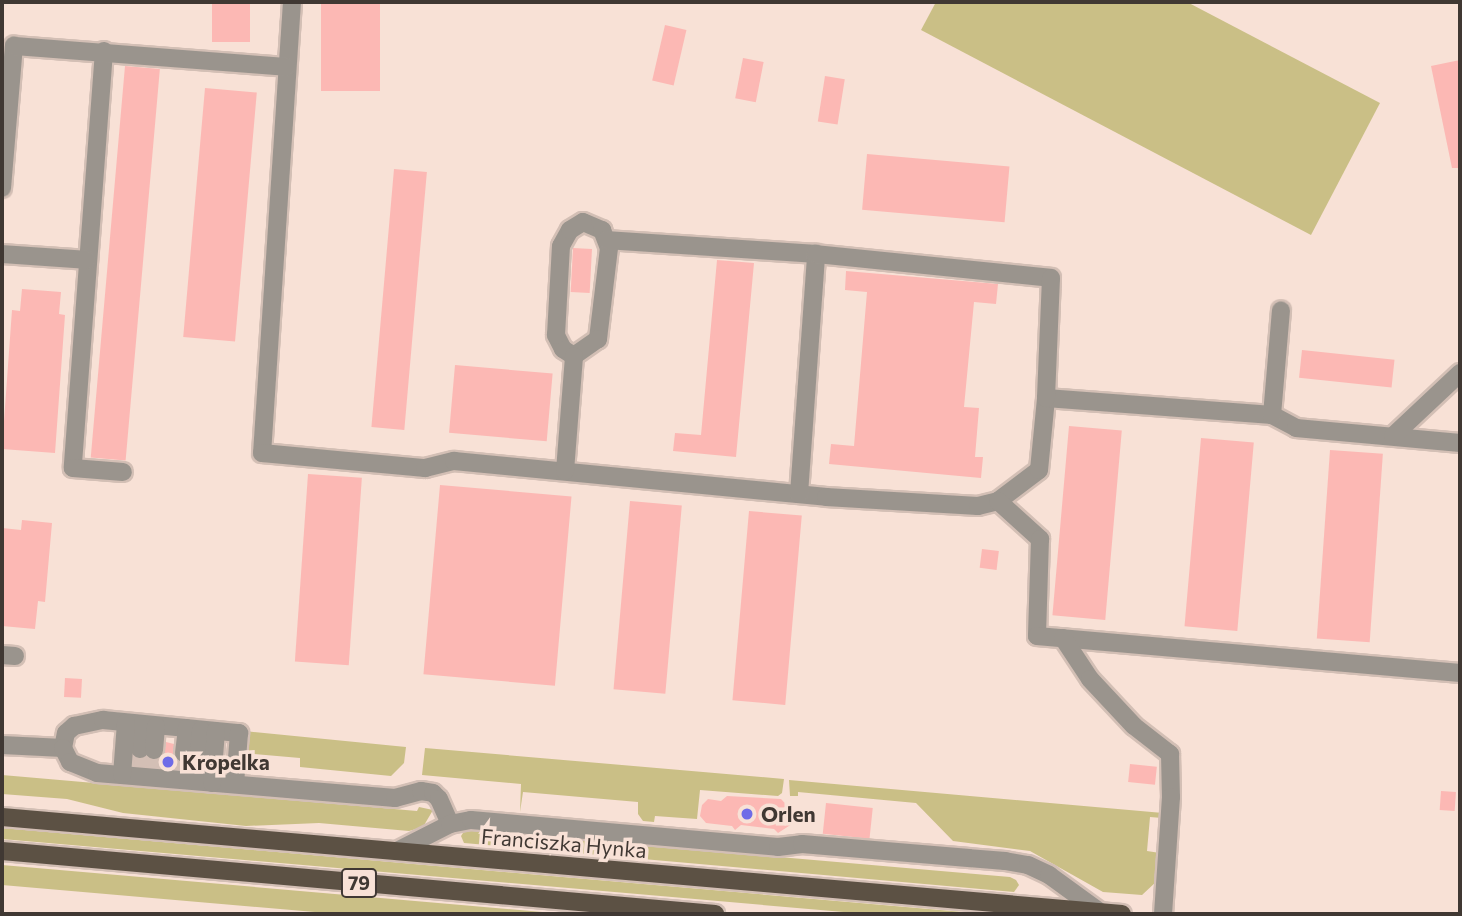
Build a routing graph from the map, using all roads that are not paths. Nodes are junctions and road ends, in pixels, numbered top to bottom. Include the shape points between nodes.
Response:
1 (292, 2) edge
2 (104, 51) junction
3 (286, 67) junction
4 (2, 188) edge
5 (607, 240) junction
6 (2, 254) edge
7 (816, 254) junction
8 (87, 260) junction
9 (1280, 310) dead end
10 (574, 356) junction
11 (1460, 373) edge
12 (1046, 398) junction
13 (1272, 415) junction
14 (1393, 436) junction
15 (1460, 443) edge
16 (565, 471) junction
17 (123, 472) dead end
18 (799, 494) junction
19 (998, 501) junction
20 (1063, 638) junction
21 (1460, 673) edge
22 (141, 724) junction
23 (201, 730) junction
24 (2, 745) edge
25 (63, 748) junction
26 (147, 749) tunnel mouth
27 (192, 753) tunnel mouth
28 (140, 774) junction
29 (194, 779) junction
30 (235, 784) junction
31 (2, 817) edge
32 (450, 824) junction
33 (2, 851) edge
34 (397, 851) junction
35 (1100, 912) junction
36 (716, 914) edge
37 (1122, 914) edge
38 (1163, 914) edge

1 - 3 lane
2 - 3 lane
2 - 4 lane via 14,46
2 - 8 lane
3 - 16 lane via 262,453 425,468 454,461
5 - 7 lane
5 - 10 lane via 598,339
5 - 10 lane via 603,230 583,222 569,230 561,246 556,335 563,349
6 - 8 lane
7 - 12 lane via 1051,278
7 - 18 lane
8 - 17 lane via 74,468
9 - 13 lane
10 - 16 lane
11 - 14 lane
12 - 13 lane
12 - 19 lane via 1039,470
13 - 14 lane via 1296,428
14 - 15 lane
16 - 18 lane
18 - 19 lane via 978,506
19 - 20 lane via 1040,538 1037,636
20 - 21 lane
20 - 38 lane via 1090,679 1134,726 1170,754
22 - 23 lane
22 - 25 lane via 94,721 74,726 66,733
22 - 26 lane
22 - 28 lane
23 - 27 lane
23 - 29 lane
23 - 30 lane via 239,733
24 - 25 lane
25 - 28 lane via 70,762 81,768
28 - 29 lane
29 - 30 lane
30 - 32 lane via 395,798 421,791 433,793
31 - 34 main road, Franciszka Hynka / 79
32 - 34 lane
32 - 35 lane via 471,820 1017,863 1049,874
33 - 36 main road, 79
34 - 35 main road, Franciszka Hynka / 79
35 - 37 main road, Franciszka Hynka / 79

